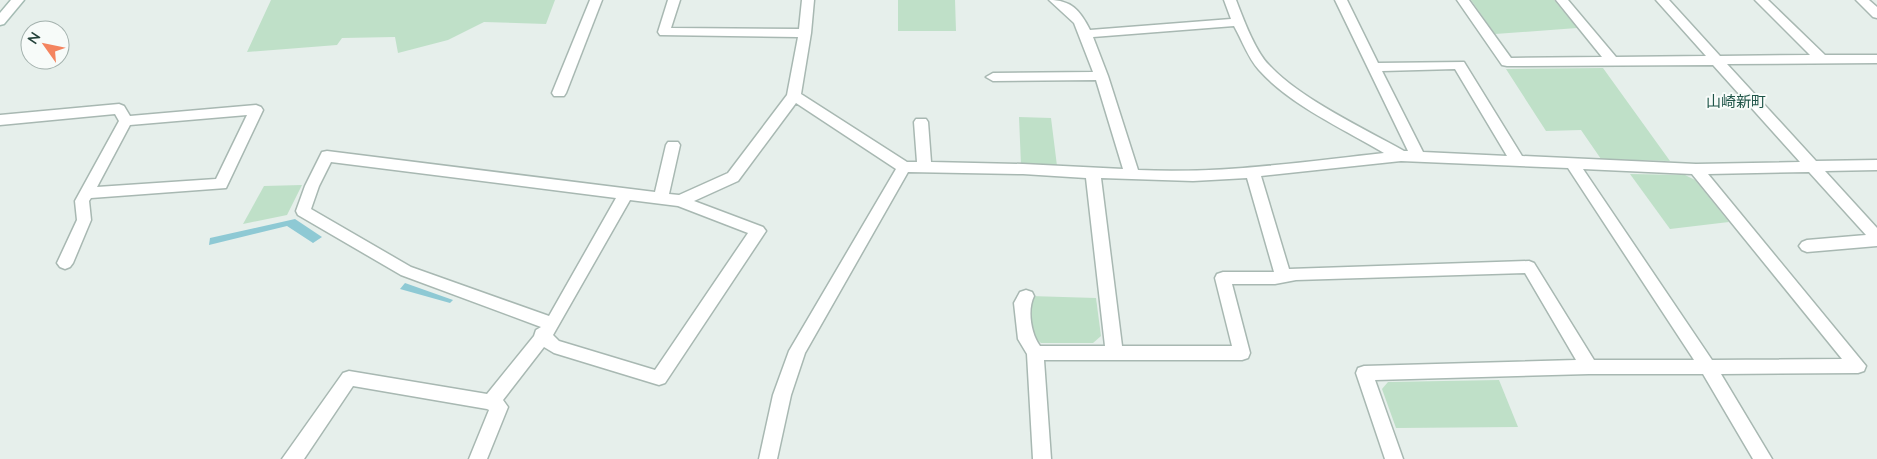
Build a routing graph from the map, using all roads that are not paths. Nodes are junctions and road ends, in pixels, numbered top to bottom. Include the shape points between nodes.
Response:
1 (18, 0) edge
2 (596, 0) edge
3 (674, 0) edge
4 (808, 0) edge
5 (1055, 0) edge
6 (1230, 0) edge
7 (1341, 0) edge
8 (1463, 0) edge
9 (1562, 0) edge
10 (1662, 0) edge
11 (1761, 0) edge
12 (1862, 0) edge
13 (1877, 14) edge
14 (0, 21) edge
15 (1238, 22) junction
16 (805, 33) junction
17 (1085, 34) junction
18 (1877, 59) edge
19 (1822, 60) junction
20 (1613, 62) junction
21 (1718, 62) junction
22 (1374, 67) junction
23 (1101, 76) junction
24 (993, 77) dead end
25 (558, 93) dead end
26 (794, 96) junction
27 (0, 120) edge
28 (126, 121) junction
29 (921, 122) dead end
30 (673, 145) dead end
31 (1401, 156) junction
32 (1418, 156) junction
33 (1518, 162) junction
34 (1573, 165) junction
35 (1809, 165) junction
36 (1877, 165) edge
37 (904, 167) junction
38 (924, 167) junction
39 (1696, 169) junction
40 (1253, 172) junction
41 (1093, 173) junction
42 (1132, 174) junction
43 (87, 192) junction
44 (625, 195) junction
45 (662, 199) junction
46 (680, 201) junction
47 (1877, 239) edge
48 (1807, 246) dead end
49 (65, 262) dead end
50 (1283, 276) junction
51 (1026, 296) dead end
52 (548, 330) junction
53 (1114, 351) junction
54 (1035, 353) junction
55 (1707, 366) junction
56 (1589, 367) junction
57 (491, 402) junction
58 (292, 459) edge
59 (478, 459) edge
60 (768, 459) edge
61 (1042, 459) edge
62 (1394, 459) edge
63 (1763, 459) edge

1 - 14 street
2 - 25 street
3 - 16 street via 664,32
4 - 16 street
5 - 17 street via 1074,13
6 - 15 street
7 - 22 street
8 - 20 street via 1506,62
9 - 20 street
10 - 21 street
11 - 19 street
12 - 13 street
15 - 17 street
15 - 31 street via 1262,66 1281,84
16 - 26 street
17 - 23 street
18 - 19 street
19 - 21 street
20 - 21 street
21 - 35 street
22 - 32 street
22 - 33 street via 1460,65
23 - 24 street
23 - 42 street
26 - 37 street
26 - 46 street via 733,177
27 - 28 street via 119,109
28 - 43 street
28 - 43 street via 256,110 221,184
29 - 38 street
30 - 45 street
31 - 32 street
31 - 40 street
32 - 33 street
33 - 34 street
34 - 39 street
34 - 55 street
35 - 36 street
35 - 39 street
35 - 47 street
37 - 38 street
37 - 60 street via 797,351 782,394
38 - 41 street
39 - 55 street via 1858,366
40 - 42 street via 1194,176
40 - 50 street
41 - 42 street
41 - 53 street
43 - 49 street via 82,201 84,220
44 - 45 street
44 - 52 street
44 - 52 street via 327,156 303,211 406,271
45 - 46 street
46 - 52 street via 758,231 659,378 554,346
47 - 48 street
50 - 53 street via 1223,278 1242,353
50 - 56 street via 1529,267
51 - 54 street via 1022,303 1026,339
52 - 57 street
53 - 54 street
54 - 61 street
55 - 56 street
55 - 63 street
56 - 62 street via 1364,373
57 - 58 street via 349,378
57 - 59 street via 499,407

